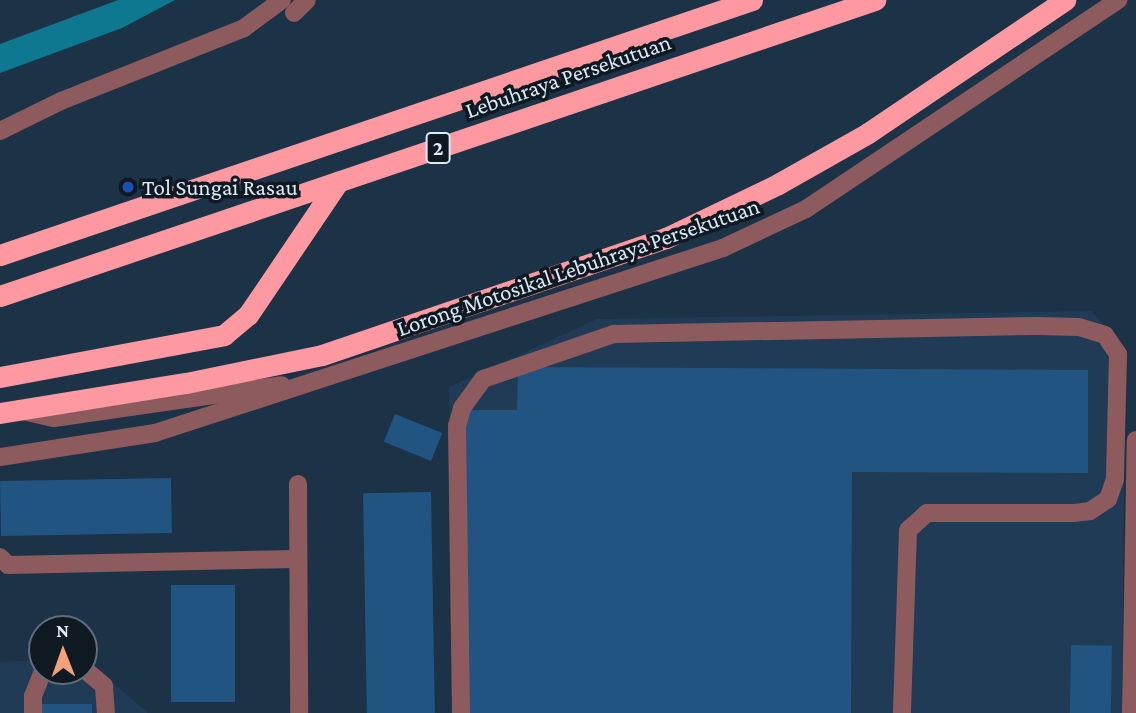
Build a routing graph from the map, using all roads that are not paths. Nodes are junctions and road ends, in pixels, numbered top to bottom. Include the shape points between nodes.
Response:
1 (751, 0) edge
2 (875, 0) edge
3 (1065, 0) edge
4 (1118, 0) edge
5 (295, 4) edge
6 (0, 131) edge
7 (338, 182) junction
8 (0, 255) edge
9 (0, 296) edge
10 (387, 358) junction
11 (264, 369) junction
12 (0, 377) edge
13 (327, 378) junction
14 (0, 406) edge
15 (0, 413) edge
16 (1136, 440) edge
17 (0, 457) edge
18 (298, 484) dead end
19 (0, 558) edge
20 (298, 559) junction
21 (98, 681) edge
22 (37, 685) edge
23 (33, 713) edge
24 (106, 713) edge
25 (299, 713) edge
26 (461, 713) edge
27 (902, 713) edge
28 (1131, 713) edge

1 - 8 highway, Lebuhraya Persekutuan / 2
2 - 7 highway, Lebuhraya Persekutuan / 2
3 - 11 highway via 868,133 778,184 666,238 384,335
4 - 10 lane, Lorong Motosikal Lebuhraya Persekutuan via 773,227 723,248
5 - 6 lane
7 - 9 highway, Lebuhraya Persekutuan / 2
7 - 12 highway via 248,315 224,335
10 - 11 lane
10 - 13 lane, Lorong Motosikal Lebuhraya Persekutuan
11 - 15 highway, bridge
13 - 14 lane via 54,418
13 - 17 lane, Lorong Motosikal Lebuhraya Persekutuan via 155,433
16 - 28 lane
18 - 20 lane
19 - 20 lane via 8,565
20 - 25 lane
21 - 24 lane via 104,686
22 - 23 lane
26 - 27 lane via 457,426 462,408 483,379 614,334 1037,326 1079,327 1105,335 1118,354 1115,479 1108,499 1090,511 1073,513 927,513 908,530

